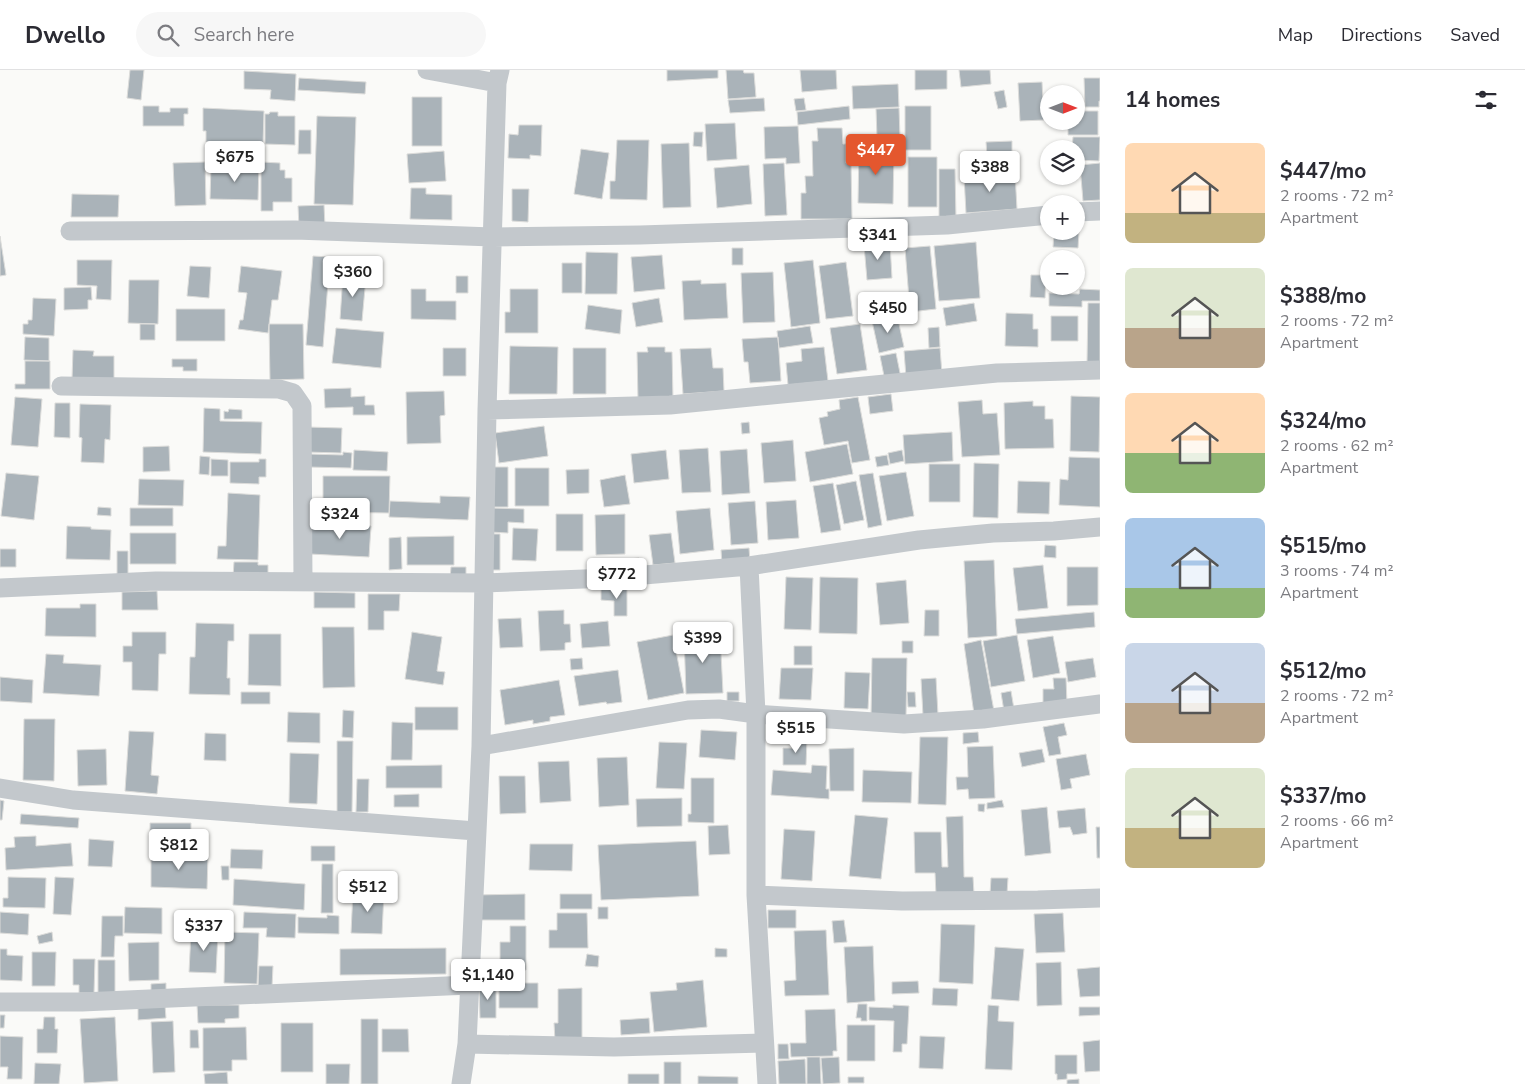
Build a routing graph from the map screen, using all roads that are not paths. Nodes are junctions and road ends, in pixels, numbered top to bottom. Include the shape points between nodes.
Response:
1 (427, 70) edge
2 (499, 77) edge
3 (1100, 211) edge
4 (1085, 212) edge
5 (1040, 216) edge
6 (70, 231) dead end
7 (493, 237) junction
8 (1100, 370) edge
9 (61, 386) dead end
10 (487, 410) junction
11 (1100, 527) edge
12 (749, 566) junction
13 (303, 582) junction
14 (484, 583) junction
15 (0, 588) edge
16 (1100, 704) edge
17 (756, 714) junction
18 (481, 746) junction
19 (0, 788) edge
20 (476, 830) junction
21 (756, 895) junction
22 (1100, 898) edge
23 (469, 985) junction
24 (0, 1002) edge
25 (764, 1043) junction
26 (467, 1044) junction
27 (461, 1084) edge
28 (766, 1084) edge

1 - 2 street
2 - 7 street
3 - 4 street
5 - 7 street via 948,225
6 - 7 street via 295,230
7 - 10 street
8 - 10 street via 997,373 670,405
9 - 13 street via 279,388 293,393 302,406
10 - 14 street
11 - 12 street via 919,540
12 - 14 street via 609,578
12 - 17 street
13 - 14 street
13 - 15 street via 156,581
14 - 18 street
16 - 17 street via 983,719 904,724
17 - 18 street via 688,710
17 - 21 street
18 - 20 street
19 - 20 street via 73,800
20 - 23 street
21 - 22 street via 902,901
21 - 25 street
23 - 24 street via 82,1002
23 - 26 street
25 - 26 street via 614,1047
25 - 28 street
26 - 27 street

